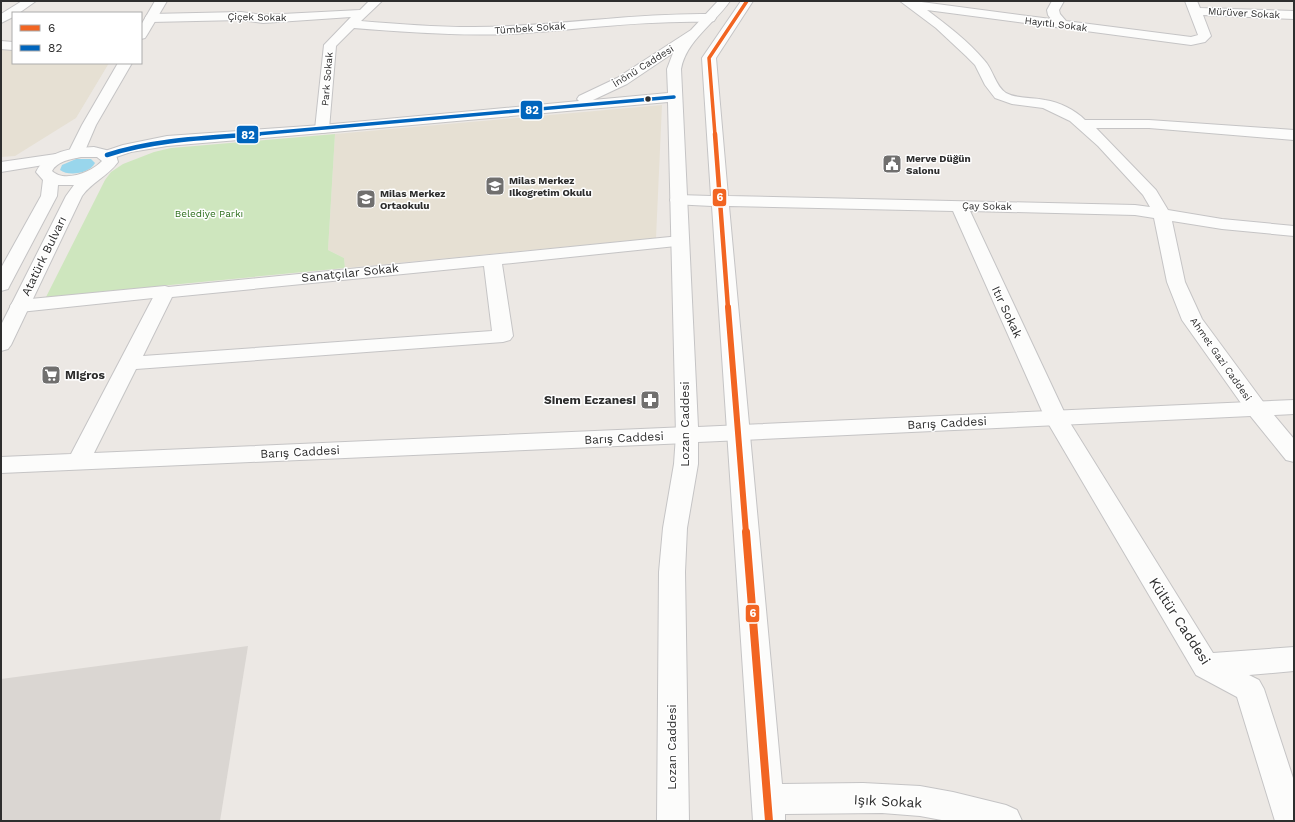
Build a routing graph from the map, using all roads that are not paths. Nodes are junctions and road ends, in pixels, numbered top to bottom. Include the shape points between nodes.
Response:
1 (30, 1) edge
2 (161, 1) edge
3 (376, 1) edge
4 (724, 1) edge
5 (747, 1) edge
6 (999, 1) edge
7 (1058, 1) edge
8 (908, 3) edge
9 (1193, 6) edge
10 (12, 12) edge
11 (12, 12) edge
12 (362, 14) junction
13 (1294, 15) edge
14 (994, 16) junction
15 (152, 18) junction
16 (1, 19) edge
17 (351, 24) junction
18 (1062, 24) junction
19 (703, 25) junction
20 (142, 33) edge
21 (1, 45) edge
22 (12, 46) edge
23 (124, 64) edge
24 (674, 97) junction
25 (548, 108) junction
26 (1082, 124) junction
27 (322, 129) junction
28 (1294, 135) edge
29 (76, 153) junction
30 (106, 155) junction
31 (56, 159) junction
32 (1, 167) edge
33 (95, 174) junction
34 (1, 178) edge
35 (51, 179) junction
36 (678, 200) junction
37 (719, 201) junction
38 (959, 206) junction
39 (1162, 214) junction
40 (1294, 231) edge
41 (680, 241) junction
42 (492, 259) junction
43 (1, 285) edge
44 (165, 292) junction
45 (20, 306) junction
46 (1, 344) edge
47 (128, 364) junction
48 (1294, 407) edge
49 (1256, 408) junction
50 (1056, 418) junction
51 (737, 432) junction
52 (687, 435) junction
53 (1294, 454) edge
54 (78, 462) junction
55 (1, 465) edge
56 (1294, 659) edge
57 (1206, 666) junction
58 (768, 810) edge
59 (673, 821) edge
60 (1006, 821) edge
61 (1291, 821) edge

1 - 11 street
2 - 15 street
3 - 12 street, Park Sokak
4 - 19 street, İnönü Caddesi
5 - 37 street via 709,58
6 - 14 street
7 - 18 street via 1053,10
8 - 14 street, Hayıtlı Sokak
8 - 26 street, Ahmet Gazi Caddesi via 940,25 971,53 1000,95 1012,100 1037,102 1056,108
9 - 13 street, Mürüver Sokak
9 - 18 street, Hayıtlı Sokak via 1205,36 1201,39 1182,40
10 - 16 street
12 - 15 street, Çiçek Sokak via 263,19 241,16
12 - 17 street, Park Sokak
14 - 18 street, Hayıtlı Sokak
15 - 20 street
17 - 19 street, Tümbek Sokak via 426,30 488,31 677,18
17 - 27 street, Park Sokak via 330,45
19 - 24 street, Lozan Caddesi via 677,58 674,69
19 - 25 street, İnönü Caddesi via 610,87 585,98
21 - 22 street
23 - 29 street
24 - 25 street, İnönü Caddesi
24 - 36 street, Lozan Caddesi
25 - 27 street, İnönü Caddesi
26 - 28 street via 1149,124
26 - 39 street, Ahmet Gazi Caddesi via 1150,193
27 - 30 street, İnönü Caddesi via 167,141 134,146
29 - 30 street via 94,152
29 - 31 street
30 - 33 street, Atatürk Bulvarı via 110,162
31 - 32 street
31 - 35 street, Atatürk Bulvarı via 45,168 46,176
33 - 35 street via 67,181
33 - 45 street, Atatürk Bulvarı via 74,196
34 - 35 street
35 - 43 street, Atatürk Bulvarı via 48,196
36 - 37 street, Çay Sokak
36 - 41 street, Lozan Caddesi
37 - 38 street, Çay Sokak
37 - 51 street
38 - 39 street, Çay Sokak via 1135,210
38 - 50 street, Itır Sokak
39 - 40 street, Çay Sokak via 1222,224
39 - 49 street, Ahmet Gazi Caddesi via 1176,282 1192,320
41 - 42 street, Sanatçılar Sokak
41 - 52 street, Lozan Caddesi
42 - 44 street, Sanatçılar Sokak
42 - 47 street via 503,336
44 - 45 street, Sanatçılar Sokak
44 - 47 street
45 - 46 street, Atatürk Bulvarı
47 - 54 street
48 - 49 street, Barış Caddesi
49 - 50 street, Barış Caddesi
49 - 53 street, Ahmet Gazi Caddesi
50 - 51 street, Barış Caddesi
50 - 57 street, Kültür Caddesi
51 - 52 street, Barış Caddesi
51 - 58 street
52 - 54 street, Barış Caddesi
52 - 59 street, Lozan Caddesi via 686,464 675,528 672,572
54 - 55 street, Barış Caddesi
56 - 57 street
57 - 61 street, Kültür Caddesi via 1249,689
58 - 60 street, Işık Sokak via 876,798 920,801

